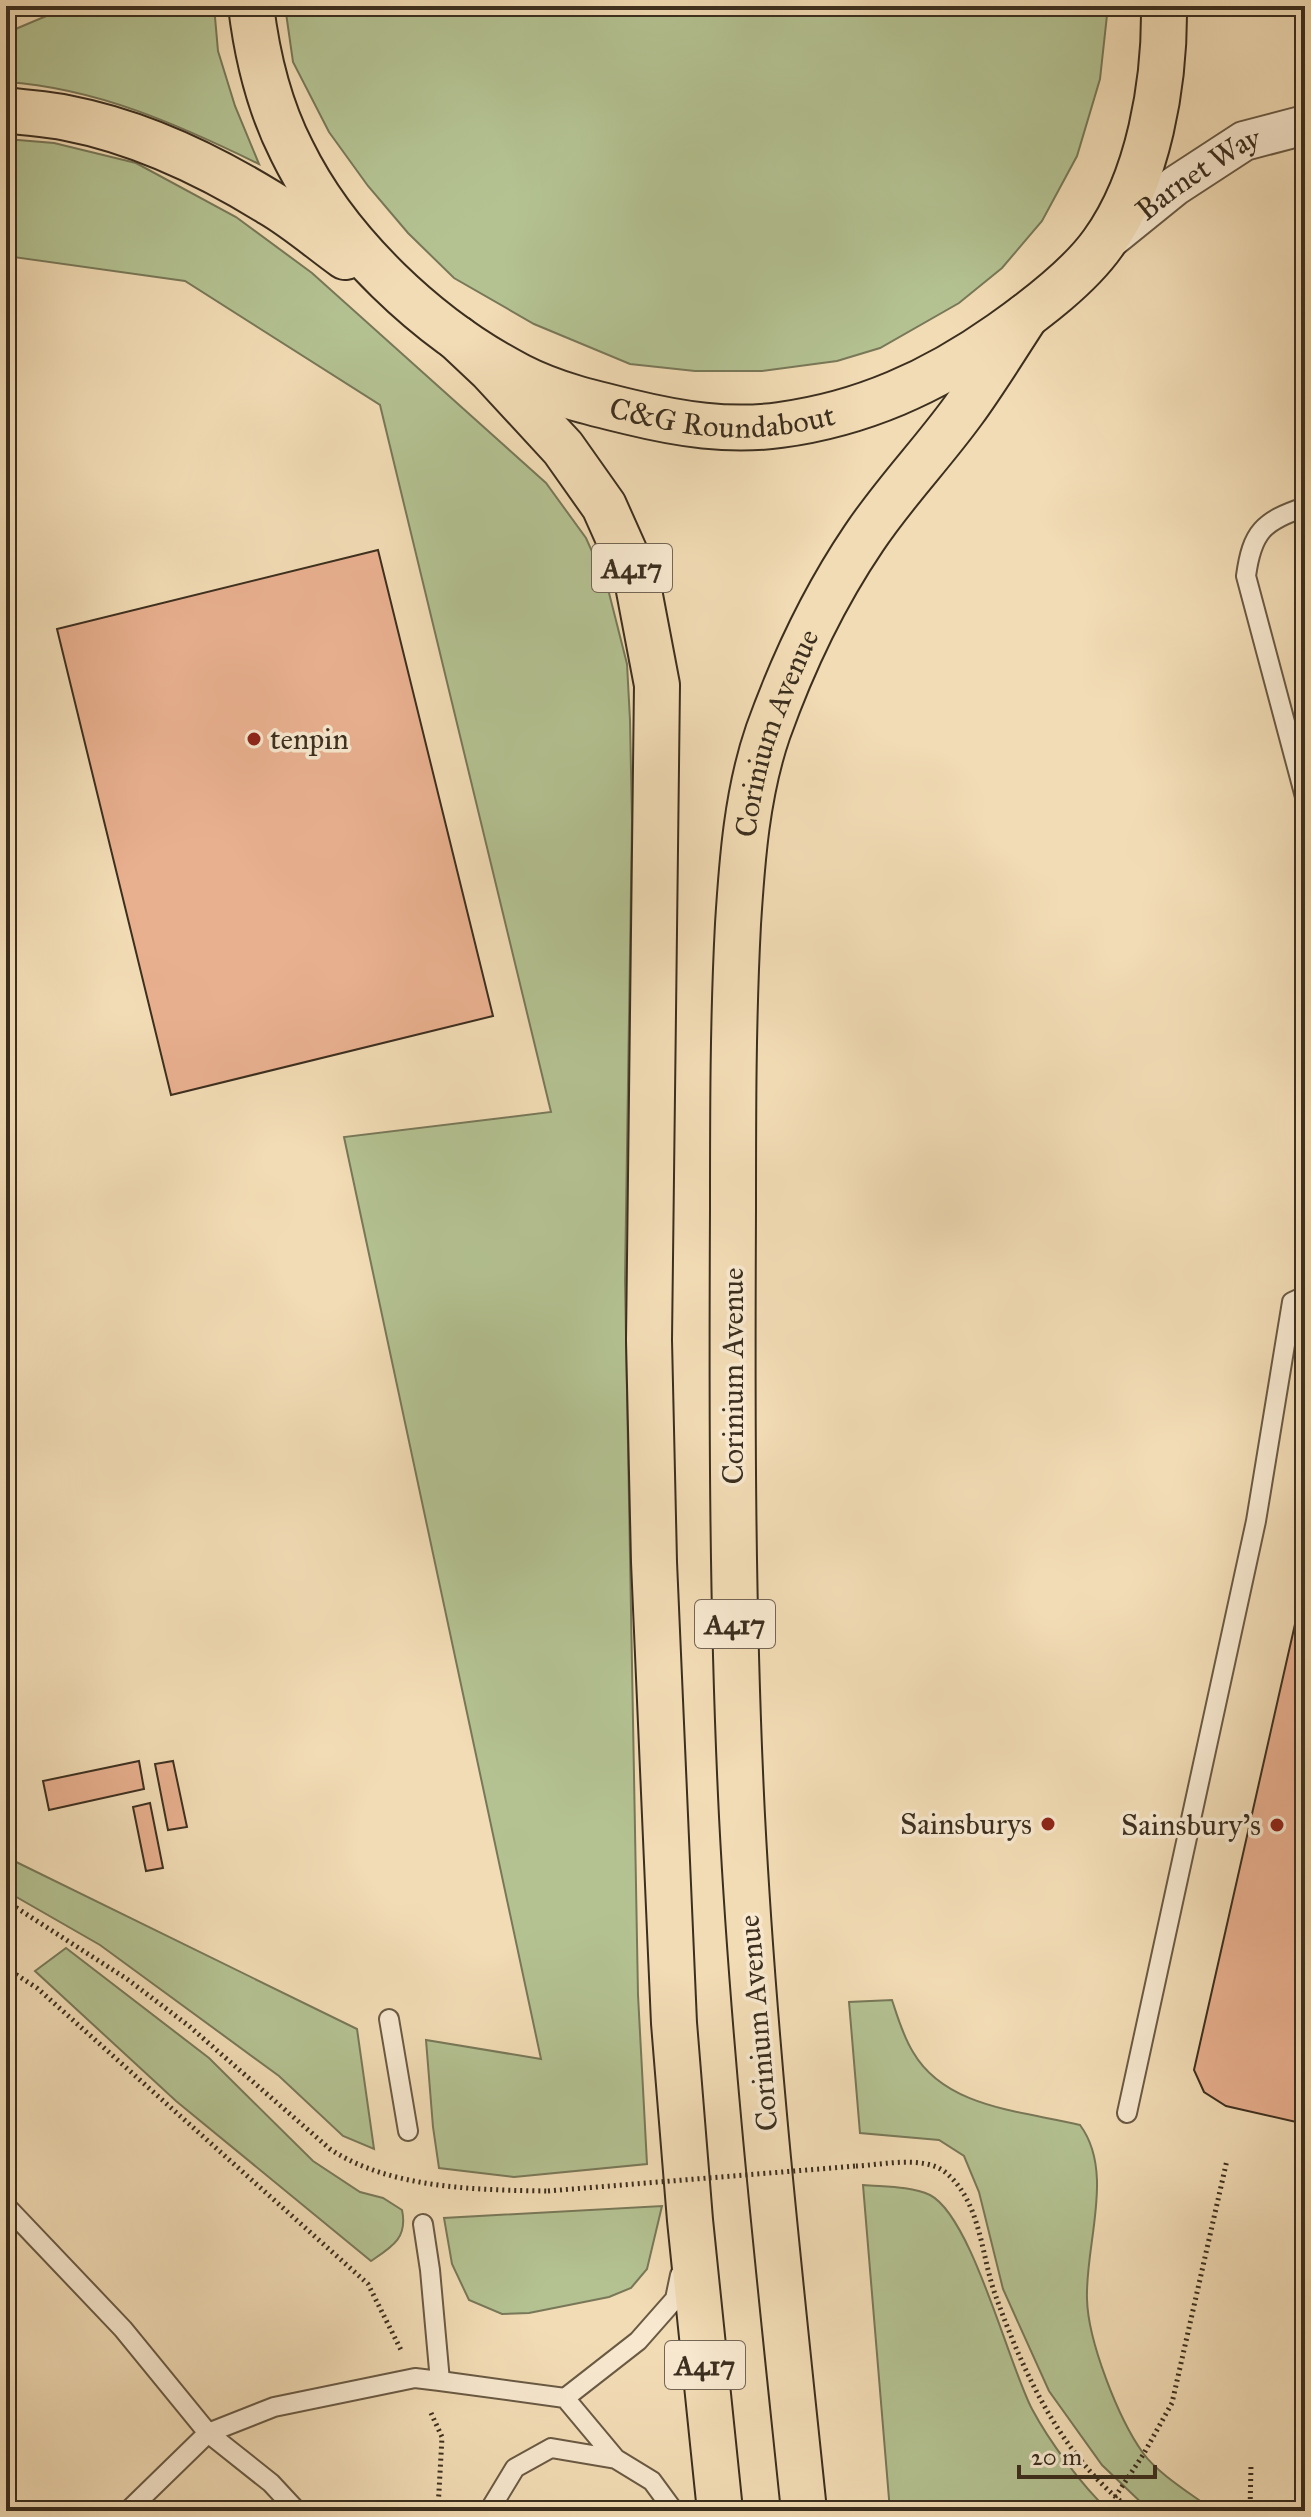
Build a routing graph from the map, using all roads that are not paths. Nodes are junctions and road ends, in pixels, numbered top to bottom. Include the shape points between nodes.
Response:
1 (251, 6) edge
2 (1164, 6) edge
3 (6, 110) edge
4 (1305, 125) edge
5 (1102, 245) junction
6 (421, 312) junction
7 (1026, 316) junction
8 (457, 338) junction
9 (1305, 507) edge
10 (1305, 797) edge
11 (1305, 1296) edge
12 (389, 2019) dead end
13 (1127, 2113) dead end
14 (408, 2131) dead end
15 (6, 2206) edge
16 (690, 2220) junction
17 (423, 2224) dead end
18 (440, 2381) junction
19 (565, 2398) junction
20 (208, 2433) junction
21 (616, 2459) junction
22 (128, 2511) edge
23 (297, 2511) edge
24 (489, 2511) edge
25 (674, 2511) edge
26 (720, 2511) edge
27 (804, 2511) edge

1 - 6 highway, C&G Roundabout via 269,96 292,152 322,203
2 - 5 highway, C&G Roundabout via 1161,63 1139,176
3 - 6 highway via 67,118 169,149 273,204
4 - 5 street, Barnet Way via 1244,141 1175,186
5 - 7 highway, C&G Roundabout
6 - 8 highway, C&G Roundabout
7 - 8 highway, C&G Roundabout via 960,363 884,400 829,417 725,428 578,400 520,376
7 - 27 highway, Corinium Avenue / A417 via 962,412 862,540 829,597 766,737 742,865 735,981 732,1313 740,1755 755,2008
8 - 16 highway, A417 via 563,448 604,506 637,580 657,685 649,1340 653,1530 674,2023
9 - 10 lane via 1262,528 1253,541 1246,576
11 - 13 lane via 1292,1302 1256,1521
12 - 14 lane
15 - 20 lane via 123,2329
16 - 19 lane via 675,2299 638,2341
16 - 26 highway, A417
17 - 18 lane
18 - 19 lane
18 - 20 lane via 415,2378 274,2407
19 - 21 lane
20 - 22 lane
20 - 23 lane
21 - 24 lane via 551,2448 515,2468
21 - 25 lane via 652,2481

